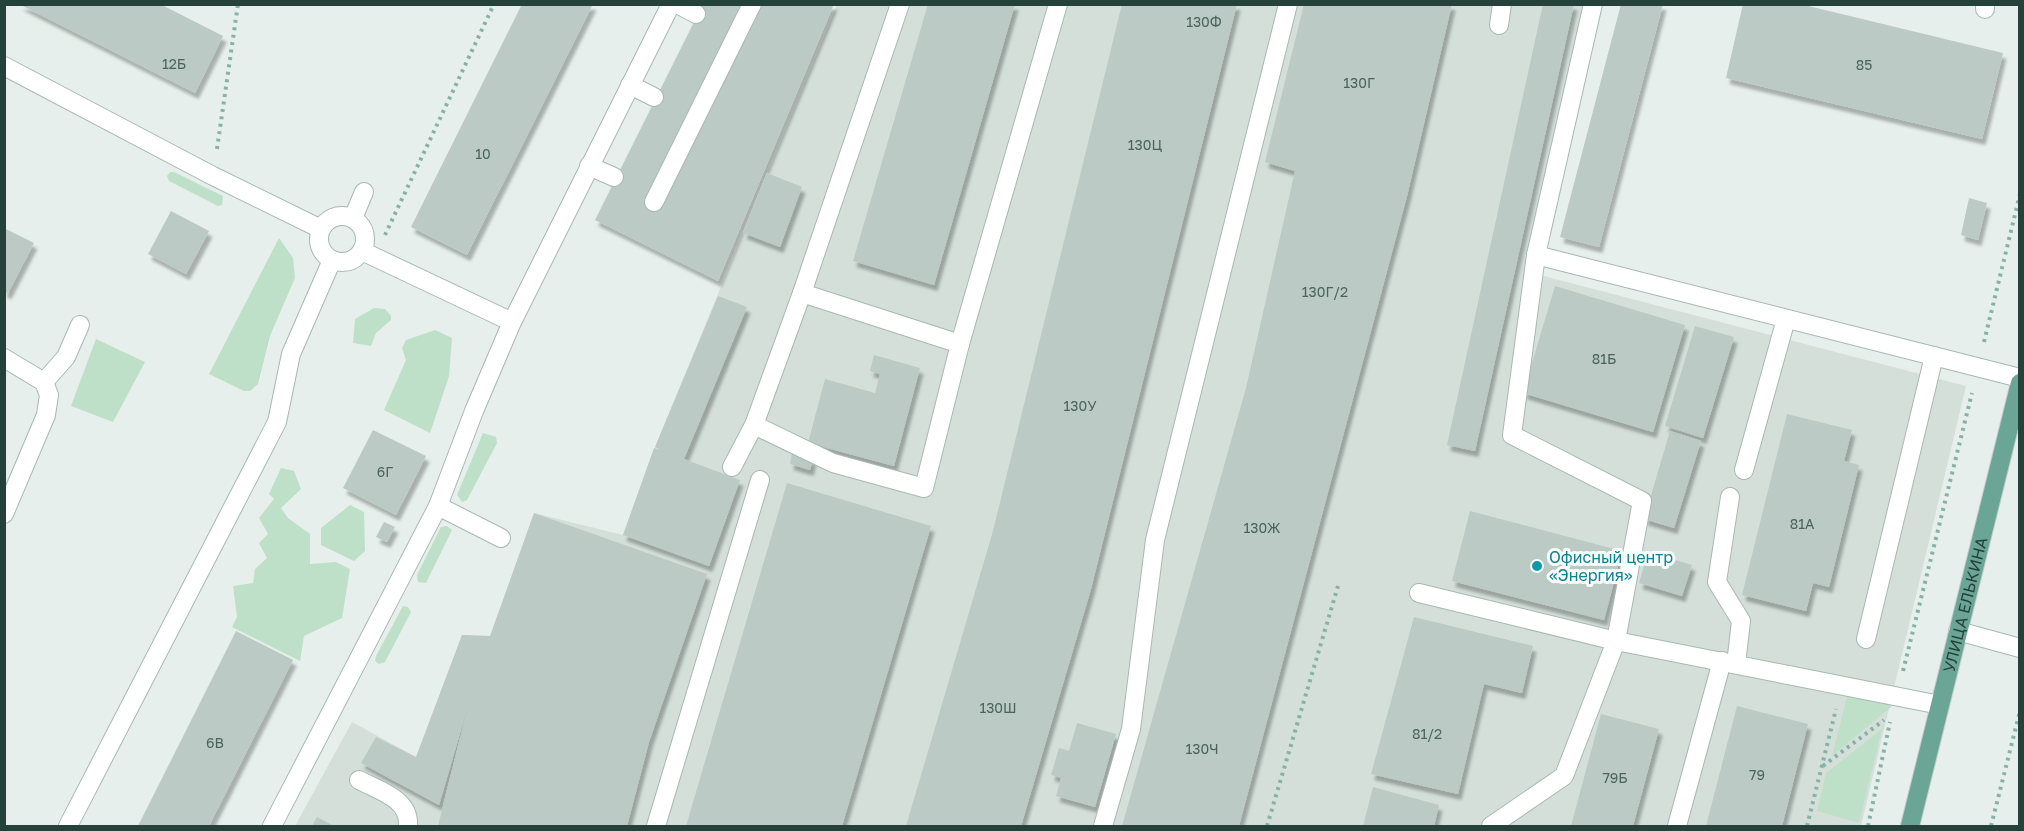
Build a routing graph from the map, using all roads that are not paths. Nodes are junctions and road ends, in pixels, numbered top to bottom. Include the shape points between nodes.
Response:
1 (670, 4) edge
2 (677, 4) edge
3 (752, 4) edge
4 (900, 4) edge
5 (1058, 4) edge
6 (1288, 4) edge
7 (1502, 4) edge
8 (1593, 4) edge
9 (696, 14) dead end
10 (1499, 25) dead end
11 (4, 66) edge
12 (630, 85) junction
13 (654, 97) dead end
14 (589, 166) junction
15 (614, 177) dead end
16 (364, 192) dead end
17 (654, 202) dead end
18 (353, 218) junction
19 (321, 229) junction
20 (368, 254) junction
21 (1536, 255) junction
22 (332, 260) junction
23 (802, 294) junction
24 (1786, 319) junction
25 (512, 322) junction
26 (80, 325) dead end
27 (960, 344) junction
28 (1934, 356) junction
29 (4, 358) edge
30 (2019, 378) edge
31 (44, 382) junction
32 (2019, 383) edge
33 (754, 425) junction
34 (732, 467) dead end
35 (1744, 470) dead end
36 (760, 480) dead end
37 (1730, 497) dead end
38 (438, 506) junction
39 (4, 514) edge
40 (501, 538) dead end
41 (1419, 593) dead end
42 (1958, 631) junction
43 (1866, 639) dead end
44 (1616, 641) junction
45 (2019, 648) edge
46 (1729, 663) junction
47 (1940, 705) junction
48 (360, 780) dead end
49 (68, 826) edge
50 (272, 826) edge
51 (408, 826) edge
52 (656, 826) edge
53 (1103, 826) edge
54 (1491, 826) edge
55 (1677, 826) edge
56 (1910, 826) edge

1 - 12 lane
2 - 9 lane
3 - 17 lane
4 - 23 lane
5 - 27 lane
6 - 53 lane via 1155,540 1131,729
7 - 10 lane
8 - 21 lane
11 - 19 lane
12 - 13 lane
12 - 14 lane
14 - 15 lane
14 - 25 lane
16 - 18 lane
18 - 19 lane via 337,216
18 - 20 lane via 363,229
19 - 22 lane via 321,248
20 - 22 lane via 348,261
20 - 25 lane
21 - 24 lane
21 - 44 lane via 1512,435 1642,501
22 - 49 lane via 291,354 277,422
23 - 27 lane
23 - 33 lane
24 - 28 lane
24 - 35 lane
25 - 38 lane
26 - 31 lane via 66,357
27 - 33 lane via 924,488 833,463
28 - 30 lane
28 - 43 lane
29 - 31 lane
31 - 39 lane via 49,395 46,415
32 - 42 main road, УЛИЦА ЕЛЬКИНА
33 - 34 lane
36 - 52 lane
37 - 46 lane via 1717,582 1742,621
38 - 40 lane
38 - 50 lane
41 - 44 lane
42 - 45 lane
42 - 47 main road, УЛИЦА ЕЛЬКИНА
44 - 46 lane
44 - 54 lane via 1564,776
46 - 47 lane
46 - 55 lane
47 - 56 main road, УЛИЦА ЕЛЬКИНА
48 - 51 lane via 402,803 409,817

